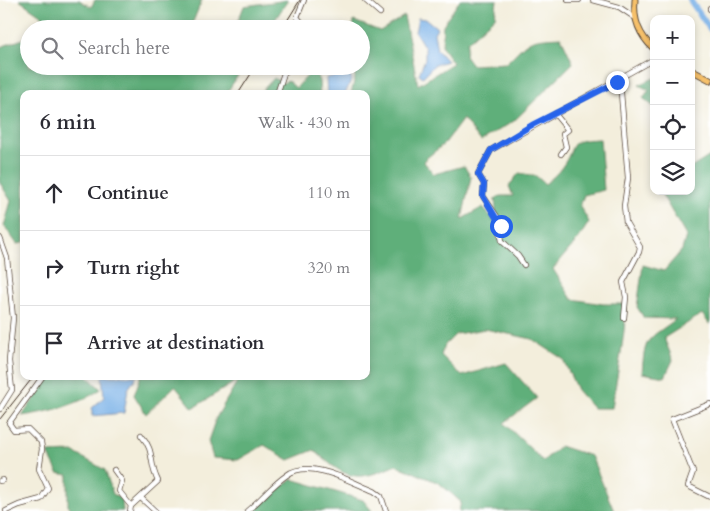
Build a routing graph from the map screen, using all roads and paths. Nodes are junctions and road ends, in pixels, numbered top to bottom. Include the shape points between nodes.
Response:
1 (304, 0) edge
2 (364, 0) edge
3 (568, 0) edge
4 (579, 0) edge
5 (593, 0) edge
6 (635, 0) edge
7 (380, 14) dead end
8 (634, 17) junction
9 (299, 20) edge
10 (650, 44) edge
11 (652, 60) edge
12 (695, 72) edge
13 (283, 75) edge
14 (710, 80) edge
15 (617, 82) junction
16 (278, 90) edge
17 (555, 114) junction
18 (561, 154) dead end
19 (0, 238) edge
20 (524, 265) dead end
21 (624, 318) dead end
22 (40, 380) edge
23 (710, 404) edge
24 (0, 409) edge
25 (141, 435) dead end
26 (114, 470) dead end
27 (710, 497) edge
28 (140, 498) junction
29 (130, 508) edge
30 (6, 511) edge
31 (155, 511) edge
32 (246, 511) edge
33 (386, 511) edge

1 - 9 street
2 - 7 street
3 - 4 street
5 - 8 street via 619,7
6 - 8 main road
8 - 10 main road
11 - 15 street
12 - 14 main road
13 - 16 street
15 - 17 street
15 - 21 street via 621,94 628,178 624,206 629,231 640,247 624,282
17 - 18 street via 568,130 563,134 566,147
17 - 20 street via 491,150 478,174 484,184 483,196 498,218 502,241
19 - 24 street via 9,274 13,329 9,361 12,390
22 - 30 street via 9,423 14,430 32,431 41,442 39,469 48,488 41,499
23 - 27 street via 672,419 694,472 688,486
25 - 28 street via 150,446 158,481
26 - 29 street via 122,481 119,491
28 - 29 street
28 - 31 street
32 - 33 street via 285,476 306,469 321,470 374,491 381,496

